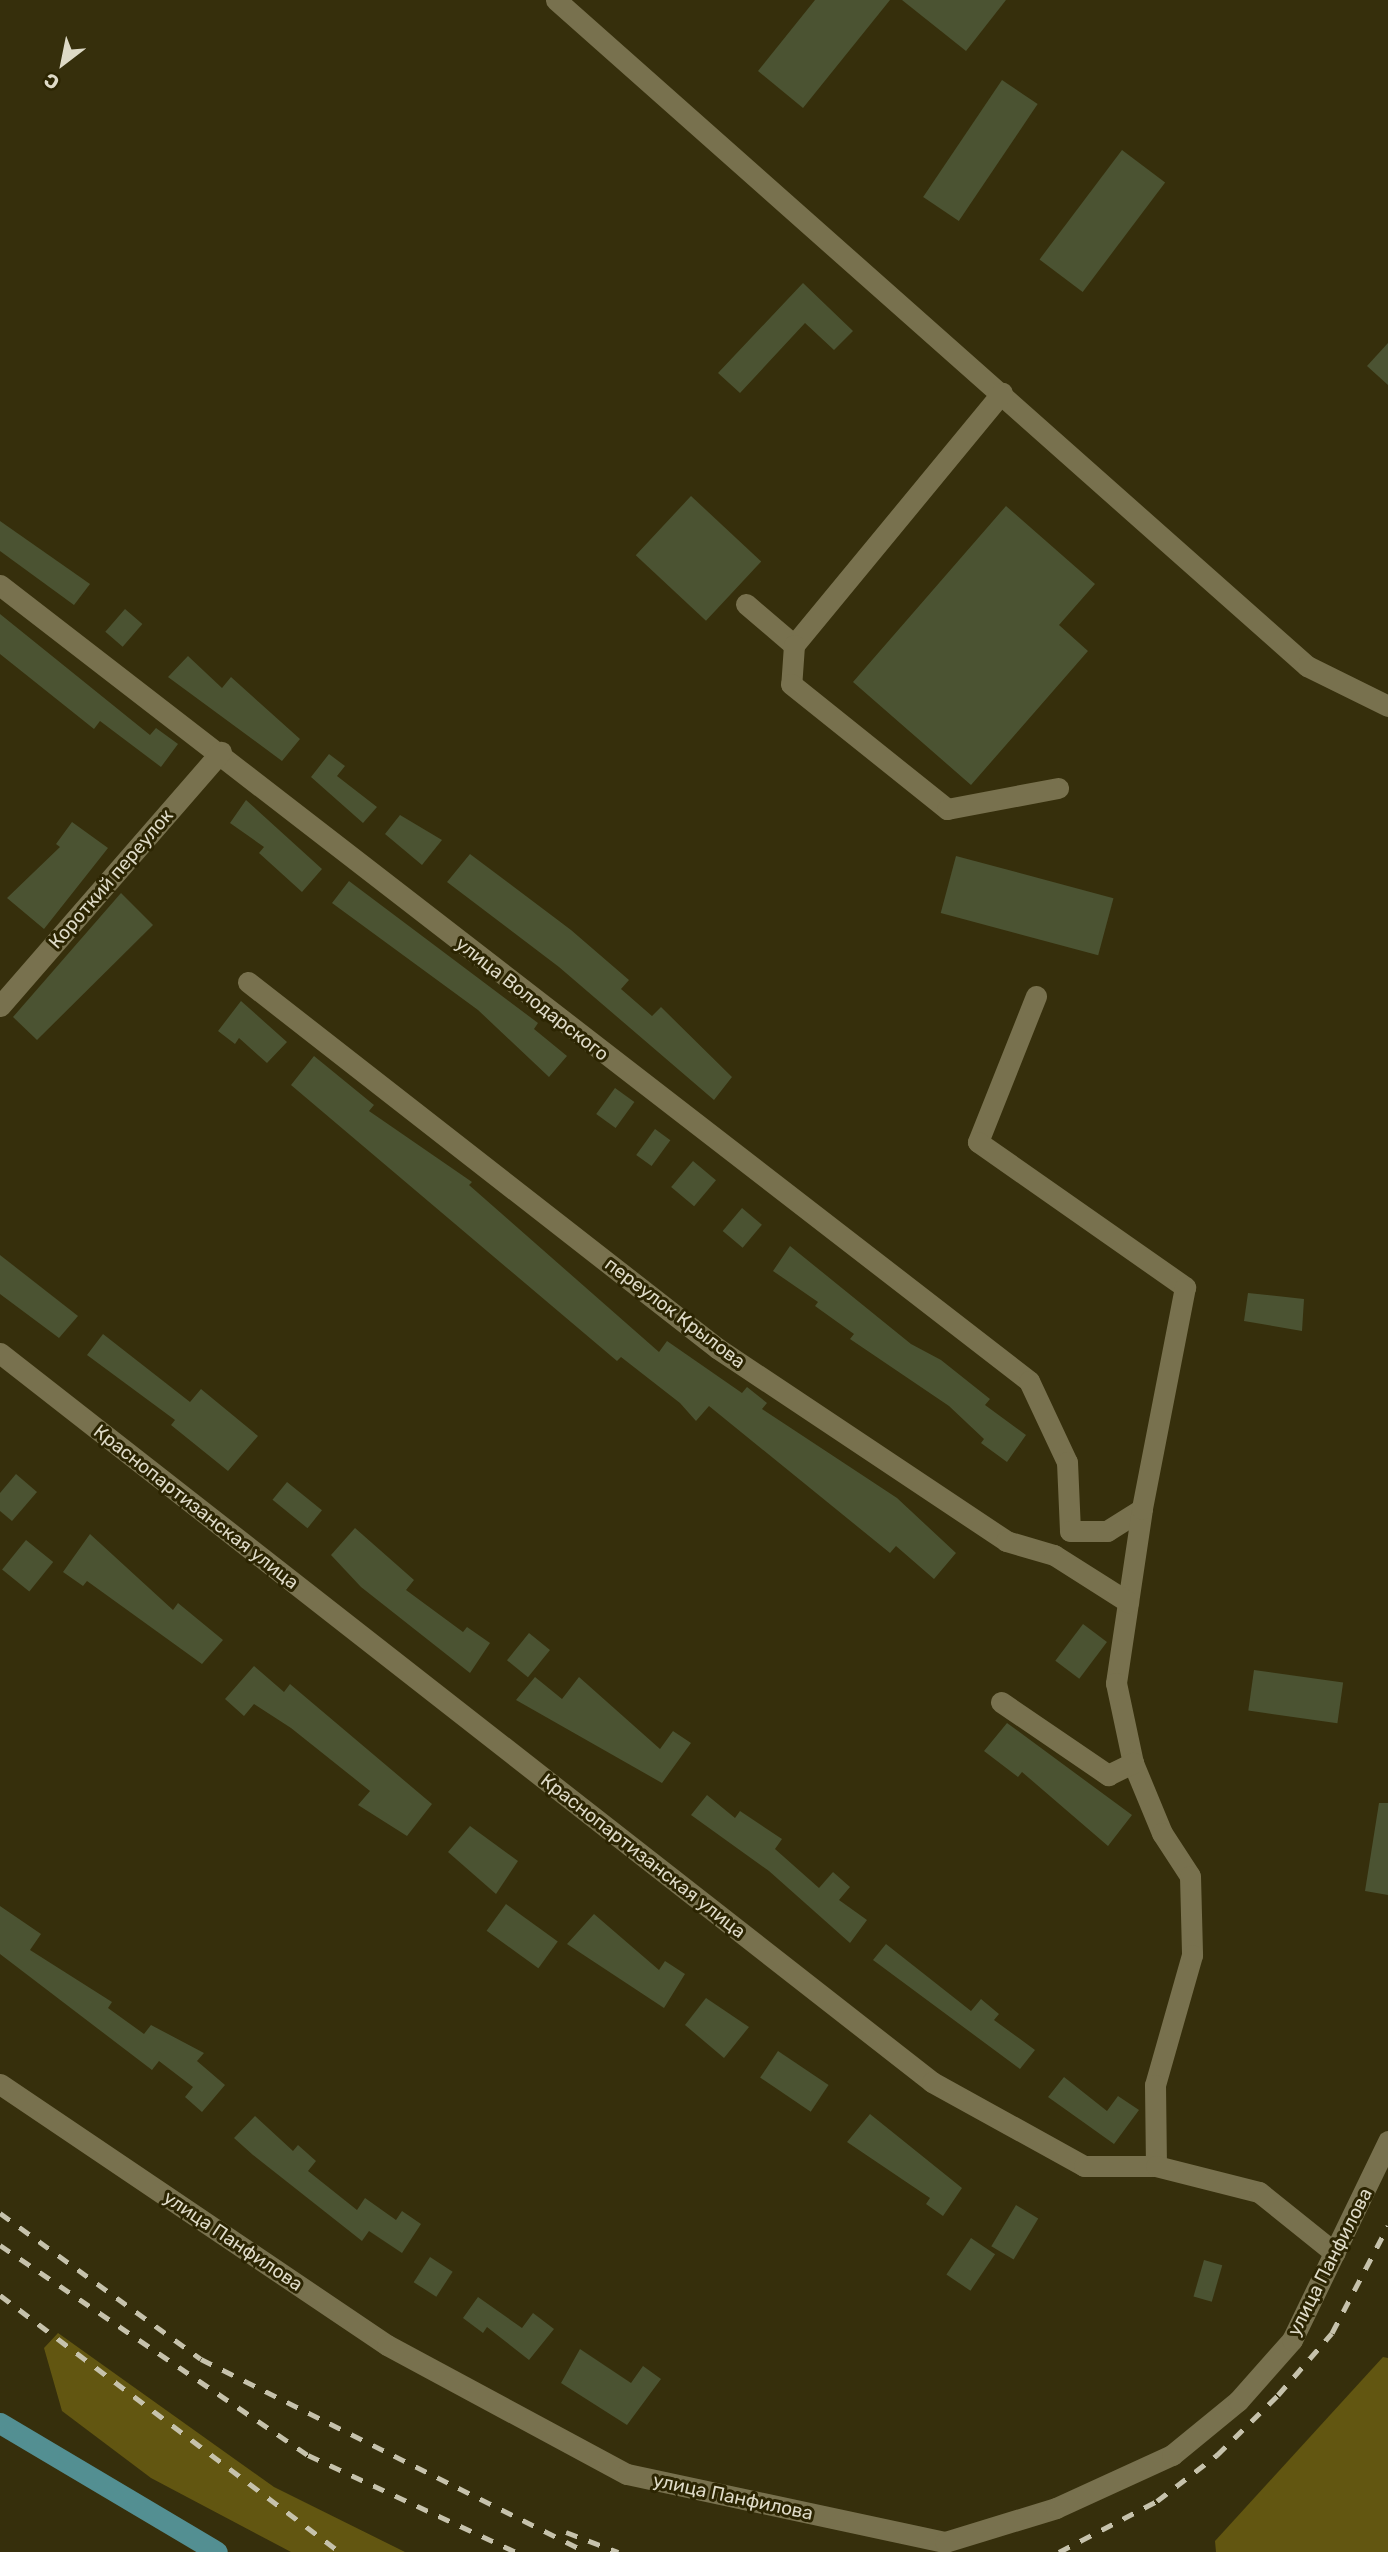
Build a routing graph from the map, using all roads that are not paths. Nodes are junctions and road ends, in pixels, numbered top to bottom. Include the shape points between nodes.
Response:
1 (556, 0) edge
2 (1002, 394) junction
3 (0, 585) edge
4 (746, 604) dead end
5 (794, 645) junction
6 (1388, 706) edge
7 (221, 752) junction
8 (1058, 788) dead end
9 (248, 982) dead end
10 (1036, 996) dead end
11 (0, 1006) edge
12 (0, 1353) edge
13 (1142, 1509) junction
14 (1070, 1531) junction
15 (1054, 1555) junction
16 (1128, 1602) junction
17 (1001, 1702) dead end
18 (1133, 1763) junction
19 (0, 2084) edge
20 (1388, 2141) edge
21 (1156, 2166) junction
22 (1335, 2253) junction
23 (0, 2423) edge
24 (188, 2546) edge
25 (217, 2552) edge

1 - 2 street
2 - 5 street
2 - 6 street via 1307,666
3 - 7 street, улица Володарского
4 - 5 street
5 - 8 street via 791,684 947,809
7 - 11 street, Короткий переулок
7 - 14 street, улица Володарского via 1030,1381 1053,1422 1067,1462
9 - 15 street, переулок Крылова via 717,1348 1006,1541
10 - 13 street via 978,1142 1185,1287
12 - 21 street, Краснопартизанская улица via 932,2082 1084,2166
13 - 14 street via 1107,1531
13 - 16 street
14 - 15 street
15 - 16 street, переулок Крылова
16 - 18 street via 1116,1683
17 - 18 street via 1108,1775
18 - 21 street via 1161,1833 1190,1876 1192,1955 1155,2085
19 - 22 street, улица Панфилова via 387,2345 627,2474 945,2542 1056,2508 1172,2455 1238,2401 1292,2340
20 - 22 street, улица Панфилова
21 - 22 street, Краснопартизанская улица via 1259,2192
23 - 24 main road
24 - 25 main road

